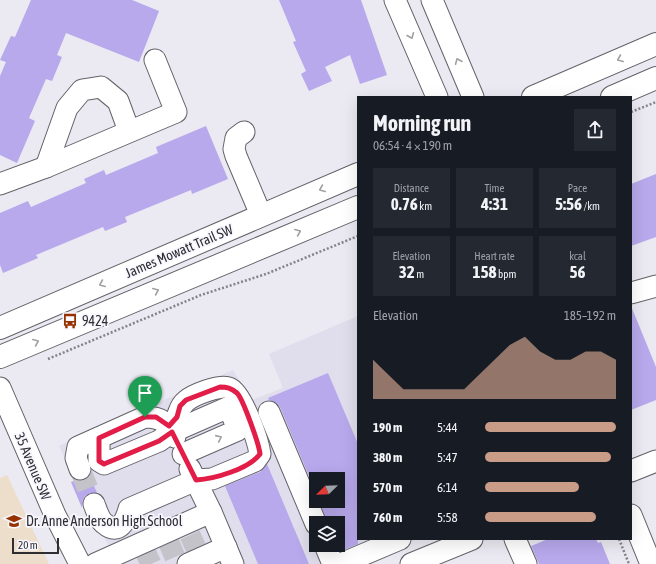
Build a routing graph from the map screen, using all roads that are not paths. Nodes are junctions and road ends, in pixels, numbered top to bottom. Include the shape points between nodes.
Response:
1 (395, 0) edge
2 (432, 0) edge
3 (656, 44) edge
4 (155, 60) dead end
5 (656, 78) edge
6 (437, 96) edge
7 (473, 96) edge
8 (535, 96) edge
9 (614, 96) edge
10 (129, 132) junction
11 (244, 132) dead end
12 (46, 167) junction
13 (357, 174) edge
14 (0, 184) edge
15 (357, 207) edge
16 (261, 215) junction
17 (656, 286) edge
18 (632, 293) edge
19 (0, 328) edge
20 (0, 357) edge
21 (0, 388) edge
22 (269, 412) dead end
23 (170, 429) junction
24 (99, 438) junction
25 (183, 454) junction
26 (656, 461) edge
27 (80, 469) tunnel mouth
28 (632, 471) edge
29 (196, 480) junction
30 (94, 504) tunnel mouth
31 (211, 512) junction
32 (313, 516) edge
33 (632, 517) edge
34 (398, 540) edge
35 (470, 540) edge
36 (515, 540) edge
37 (183, 547) edge
38 (443, 551) edge
39 (328, 552) edge
40 (229, 556) edge
41 (123, 558) edge
42 (80, 564) edge
43 (94, 564) edge
44 (333, 564) edge
45 (341, 564) edge
46 (411, 564) edge
47 (526, 564) edge
48 (651, 564) edge

1 -> 6 street
7 -> 2 street
3 -> 8 main road
4 - 10 street via 176,112
5 - 9 main road
10 - 12 street
10 - 12 street via 118,101 101,87 82,90 67,108
11 - 16 street via 236,138 234,149
12 - 14 street
13 -> 16 main road, James Mowatt Trail SW
20 -> 15 main road, James Mowatt Trail SW
16 -> 19 main road, James Mowatt Trail SW
17 - 18 street
21 - 42 street, 35 Avenue SW via 55,515
22 - 32 street
23 - 24 street via 156,417 145,417
23 - 24 street via 159,441 104,464 99,461
23 - 25 street
25 -> 23 street via 238,430 228,407
23 - 29 street via 180,406 186,400 220,387 229,388 238,394 259,444 260,454 255,461 212,479
24 - 27 street via 78,447 76,458
25 - 29 street
26 - 28 street
29 - 30 street via 129,509 126,520 120,527 113,528 105,524
29 - 31 street
31 - 37 street
31 - 40 street
33 - 48 street
34 - 45 street
35 - 38 street
36 - 47 street
37 - 40 street
37 - 41 street via 144,548
38 - 46 street
39 - 44 street
41 - 43 street

